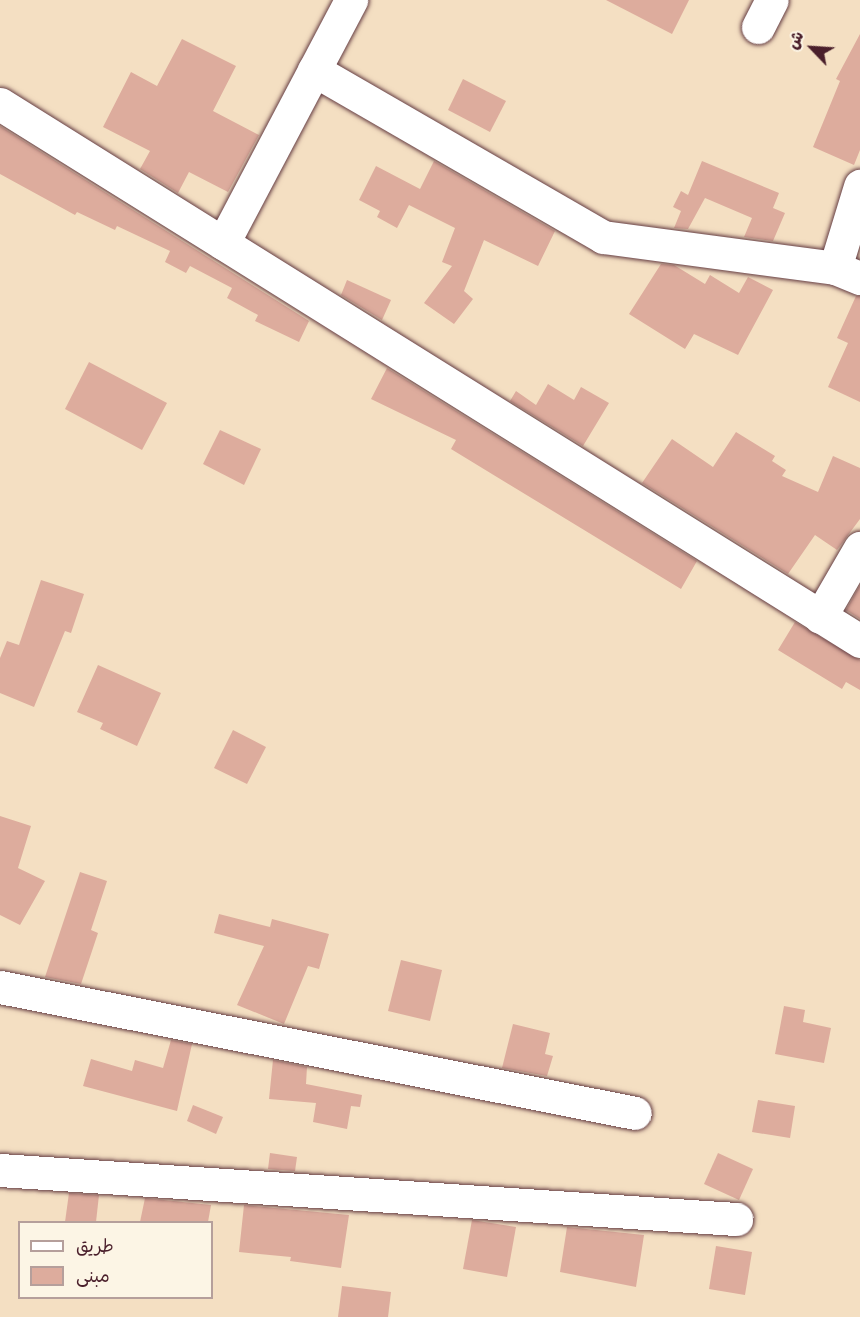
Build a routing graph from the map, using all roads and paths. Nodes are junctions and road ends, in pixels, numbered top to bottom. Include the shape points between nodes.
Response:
1 (351, 0) edge
2 (314, 70) junction
3 (0, 104) edge
4 (860, 186) edge
5 (223, 243) junction
6 (847, 273) edge
7 (860, 548) edge
8 (820, 617) junction
9 (860, 641) edge
10 (0, 987) edge
11 (635, 1113) dead end
12 (0, 1170) edge
13 (736, 1219) dead end

1 - 2 street
2 - 5 street
2 - 6 street via 603,237
3 - 5 street
4 - 6 street
5 - 8 street
7 - 8 street
8 - 9 street
10 - 11 street
12 - 13 street

